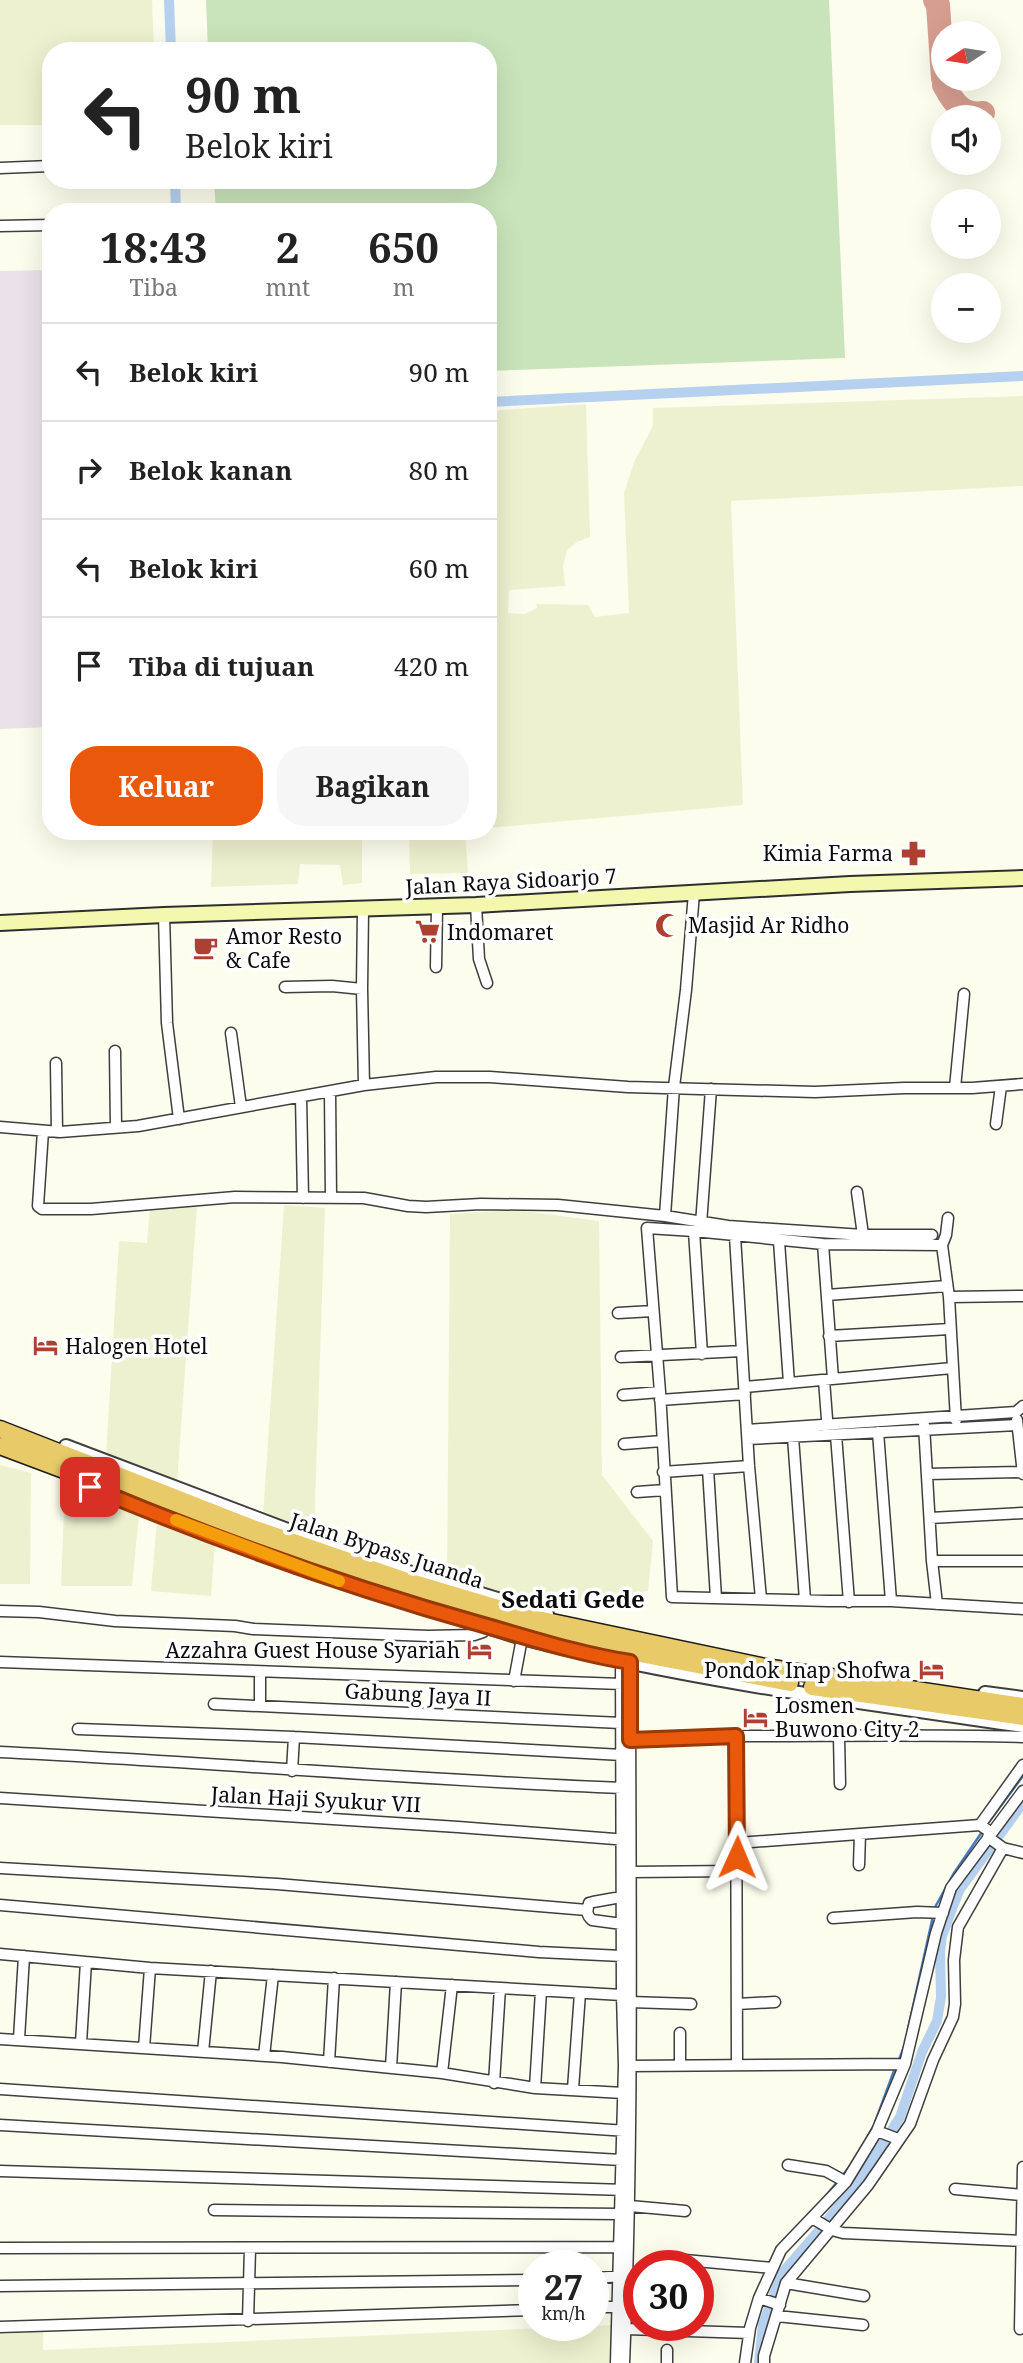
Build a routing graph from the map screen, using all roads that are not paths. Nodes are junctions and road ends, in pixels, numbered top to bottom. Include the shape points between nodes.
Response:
1 (42, 166) edge
2 (0, 168) edge
3 (42, 225) edge
4 (0, 226) edge
5 (1023, 878) edge
6 (694, 892) junction
7 (475, 905) junction
8 (437, 906) junction
9 (363, 909) junction
10 (164, 915) junction
11 (0, 923) edge
12 (436, 967) dead end
13 (487, 983) dead end
14 (285, 987) dead end
15 (362, 989) junction
16 (964, 994) dead end
17 (231, 1033) dead end
18 (115, 1051) dead end
19 (55, 1063) dead end
20 (1023, 1084) edge
21 (364, 1085) junction
22 (1001, 1086) junction
23 (674, 1087) junction
24 (955, 1088) junction
25 (711, 1089) junction
26 (330, 1092) junction
27 (301, 1097) junction
28 (241, 1107) junction
29 (178, 1119) junction
30 (996, 1124) dead end
31 (0, 1127) edge
32 (116, 1127) junction
33 (43, 1131) junction
34 (57, 1132) junction
35 (857, 1192) dead end
36 (303, 1198) junction
37 (331, 1198) junction
38 (665, 1216) junction
39 (948, 1218) dead end
40 (699, 1228) junction
41 (863, 1234) junction
42 (932, 1235) dead end
43 (735, 1236) junction
44 (779, 1241) junction
45 (823, 1244) junction
46 (942, 1245) junction
47 (948, 1292) junction
48 (827, 1295) junction
49 (1023, 1296) edge
50 (653, 1311) junction
51 (618, 1313) dead end
52 (950, 1329) junction
53 (829, 1336) junction
54 (742, 1351) junction
55 (702, 1354) junction
56 (657, 1355) junction
57 (621, 1357) dead end
58 (952, 1368) junction
59 (829, 1379) junction
60 (789, 1383) junction
61 (745, 1391) junction
62 (623, 1395) dead end
63 (660, 1396) junction
64 (1020, 1409) edge
65 (955, 1415) junction
66 (923, 1417) junction
67 (0, 1421) edge
68 (1017, 1425) junction
69 (956, 1427) junction
70 (0, 1429) edge
71 (924, 1429) junction
72 (830, 1432) junction
73 (878, 1432) junction
74 (747, 1435) junction
75 (793, 1437) junction
76 (663, 1441) junction
77 (624, 1444) dead end
78 (0, 1446) edge
79 (0, 1453) edge
80 (749, 1466) junction
81 (708, 1469) junction
82 (663, 1472) junction
83 (1023, 1473) edge
84 (927, 1474) junction
85 (665, 1490) junction
86 (637, 1492) dead end
87 (157, 1498) junction
88 (1023, 1513) edge
89 (930, 1518) junction
90 (248, 1532) junction
91 (1023, 1560) edge
92 (933, 1562) junction
93 (716, 1598) junction
94 (761, 1599) junction
95 (805, 1600) junction
96 (891, 1601) junction
97 (849, 1602) junction
98 (937, 1604) junction
99 (1023, 1609) edge
100 (0, 1611) edge
101 (488, 1626) junction
102 (522, 1638) junction
103 (651, 1641) junction
104 (624, 1653) junction
105 (0, 1662) edge
106 (260, 1672) junction
107 (514, 1681) junction
108 (888, 1682) junction
109 (622, 1684) junction
110 (1023, 1698) edge
111 (916, 1701) junction
112 (214, 1704) dead end
113 (260, 1706) junction
114 (1023, 1706) edge
115 (1023, 1717) edge
116 (621, 1723) junction
117 (1023, 1726) edge
118 (78, 1729) dead end
119 (736, 1736) junction
120 (295, 1737) junction
121 (839, 1737) junction
122 (1023, 1737) edge
123 (626, 1740) junction
124 (0, 1752) edge
125 (622, 1755) junction
126 (1023, 1765) edge
127 (292, 1771) junction
128 (840, 1784) dead end
129 (622, 1788) junction
130 (1023, 1791) edge
131 (0, 1798) edge
132 (859, 1834) junction
133 (990, 1835) junction
134 (626, 1840) junction
135 (738, 1843) junction
136 (1023, 1853) edge
137 (859, 1865) dead end
138 (0, 1868) edge
139 (737, 1871) junction
140 (630, 1872) junction
141 (621, 1898) junction
142 (0, 1905) edge
143 (587, 1910) junction
144 (937, 1913) junction
145 (832, 1917) dead end
146 (622, 1924) junction
147 (0, 1954) edge
148 (24, 1956) junction
149 (622, 1956) junction
150 (86, 1962) junction
151 (150, 1968) junction
152 (211, 1971) junction
153 (626, 1972) junction
154 (273, 1975) junction
155 (334, 1978) junction
156 (396, 1982) junction
157 (452, 1985) junction
158 (500, 1988) junction
159 (541, 1991) junction
160 (580, 1993) junction
161 (626, 1998) junction
162 (775, 2002) dead end
163 (691, 2004) dead end
164 (737, 2004) junction
165 (680, 2033) dead end
166 (0, 2039) edge
167 (19, 2039) junction
168 (81, 2043) junction
169 (144, 2048) junction
170 (203, 2052) junction
171 (264, 2056) junction
172 (329, 2062) junction
173 (737, 2063) junction
174 (900, 2064) junction
175 (680, 2065) junction
176 (628, 2066) junction
177 (391, 2068) junction
178 (442, 2073) junction
179 (494, 2083) junction
180 (535, 2088) junction
181 (0, 2089) edge
182 (573, 2089) junction
183 (623, 2093) junction
184 (0, 2125) edge
185 (627, 2131) junction
186 (888, 2135) junction
187 (621, 2160) junction
188 (788, 2165) dead end
189 (1023, 2167) edge
190 (0, 2171) edge
191 (842, 2180) junction
192 (955, 2189) dead end
193 (626, 2190) junction
194 (1022, 2195) edge
195 (630, 2206) junction
196 (214, 2210) dead end
197 (685, 2211) dead end
198 (621, 2214) junction
199 (823, 2225) junction
200 (1023, 2241) edge
201 (620, 2247) junction
202 (0, 2248) edge
203 (250, 2248) junction
204 (629, 2250) edge
205 (623, 2256) edge
206 (714, 2263) edge
207 (769, 2268) junction
208 (518, 2280) edge
209 (248, 2283) junction
210 (786, 2283) junction
211 (0, 2286) edge
212 (864, 2296) dead end
213 (770, 2302) junction
214 (518, 2311) edge
215 (777, 2316) junction
216 (623, 2319) edge
217 (248, 2320) junction
218 (863, 2325) dead end
219 (714, 2326) edge
220 (714, 2326) edge
221 (0, 2327) edge
222 (1020, 2329) dead end
223 (745, 2330) junction
224 (624, 2341) edge
225 (667, 2350) dead end
226 (616, 2363) edge
227 (624, 2363) edge
228 (667, 2363) edge
229 (744, 2363) edge
230 (764, 2363) edge

1 - 2 street
3 - 4 street
5 - 6 main road, Jalan Raya Sidoarjo 7
6 - 7 main road, Jalan Raya Sidoarjo 7
6 - 23 street
7 - 8 main road, Jalan Raya Sidoarjo 7
7 - 13 street
8 - 9 main road, Jalan Raya Sidoarjo 7
8 - 12 street
9 - 10 main road, Jalan Raya Sidoarjo 7
9 - 15 street
10 - 11 main road, Jalan Raya Sidoarjo 7
10 - 29 street via 166,1007
14 - 15 street
15 - 21 street
16 - 24 street
17 - 28 street
18 - 32 street
19 - 34 street
20 - 22 street
21 - 23 street via 442,1076
21 - 26 street
22 - 24 street
22 - 30 street
23 - 25 street
23 - 38 street
24 - 25 street via 815,1093
25 - 40 street
26 - 27 street
26 - 37 street
27 - 28 street
27 - 36 street
28 - 29 street
29 - 32 street
31 - 33 street
32 - 34 street
33 - 34 street
33 - 36 street via 38,1206 42,1209 235,1197
35 - 41 street
36 - 37 street
37 - 38 street via 426,1207 558,1205
38 - 40 street
39 - 46 street
40 - 41 street
40 - 43 street
40 - 50 street via 647,1228
40 - 55 street
41 - 42 street
43 - 44 street
43 - 54 street
44 - 45 street
44 - 60 street
45 - 46 street
45 - 48 street
46 - 47 street
47 - 48 street
47 - 49 street
47 - 52 street
48 - 53 street
50 - 51 street
50 - 56 street
52 - 53 street
52 - 58 street
53 - 59 street
54 - 55 street
54 - 61 street
55 - 56 street
56 - 57 street
56 - 63 street
58 - 59 street
58 - 65 street
59 - 60 street
59 - 72 street
60 - 61 street
61 - 63 street
61 - 74 street
62 - 63 street
63 - 76 street
64 - 65 street
64 - 68 street
65 - 66 street
65 - 69 street
66 - 71 street
66 - 72 street
67 - 87 street
68 - 69 street
68 - 83 street
69 - 71 street
70 - 87 highway, Jalan Bypass Juanda
71 - 73 street
71 - 84 street
72 - 73 street
72 - 74 street
72 - 75 street
72 - 97 street
73 - 96 street
74 - 75 street
74 - 80 street
75 - 95 street
76 - 77 street
76 - 82 street
78 - 87 highway, Jalan Bypass Juanda
79 - 87 street
80 - 81 street
80 - 94 street
81 - 82 street
81 - 93 street
82 - 85 street
83 - 84 street
84 - 89 street
85 - 86 street
85 - 93 street via 672,1597
87 - 90 highway, Jalan Bypass Juanda
87 - 90 street
88 - 89 street
89 - 92 street
90 - 101 street via 297,1567
90 - 103 street via 359,1557
90 - 104 highway, Jalan Bypass Juanda via 528,1617
91 - 92 street
92 - 98 street
93 - 94 street
94 - 95 street
95 - 97 street
96 - 97 street
96 - 98 street
98 - 99 street
100 - 101 street via 373,1634 474,1635
101 - 102 street
102 - 104 street
102 - 107 street
103 - 104 highway, Jalan Bypass Juanda
103 - 108 highway, Jalan Bypass Juanda
104 - 109 street
104 - 111 highway, Jalan Bypass Juanda via 728,1676 874,1700
104 - 123 street
105 - 106 street
106 - 107 street
106 - 113 street
107 - 109 street
108 - 110 street
108 - 111 highway, Jalan Bypass Juanda
109 - 116 street
111 - 114 highway, Jalan Bypass Juanda
111 - 115 highway, Jalan Bypass Juanda
111 - 117 street
112 - 113 street, Gabung Jaya II
113 - 116 street, Gabung Jaya II
116 - 123 street
118 - 120 street
119 - 121 street
119 - 123 street
119 - 135 street
120 - 125 street
120 - 127 street
121 - 122 street
121 - 128 street
123 - 125 street
123 - 134 street
124 - 127 street
125 - 129 street
126 - 133 street
127 - 129 street
129 - 134 street
130 - 133 street
131 - 134 street, Jalan Haji Syukur VII
132 - 133 street
132 - 135 street
132 - 137 street
133 - 136 street
133 - 144 street
133 - 186 street via 958,1927 953,2017 910,2124
134 - 140 street
134 - 141 street
135 - 139 street
138 - 143 street via 277,1884
139 - 140 street
139 - 164 street
140 - 153 street
141 - 143 street via 589,1903
141 - 146 street
142 - 149 street
143 - 146 street via 592,1920
144 - 145 street
144 - 174 street via 936,1933
146 - 149 street
147 - 148 street
148 - 150 street
148 - 167 street
149 - 153 street
150 - 151 street
150 - 168 street
151 - 152 street
151 - 169 street
152 - 154 street
152 - 170 street
153 - 161 street
154 - 155 street
154 - 171 street
155 - 156 street
155 - 172 street
156 - 157 street
156 - 177 street
157 - 158 street
157 - 178 street
158 - 159 street
158 - 179 street
159 - 160 street
159 - 180 street
160 - 161 street
160 - 182 street
161 - 163 street
161 - 176 street
162 - 164 street
164 - 173 street
165 - 175 street
166 - 167 street
167 - 168 street
168 - 169 street
169 - 170 street
170 - 171 street
171 - 172 street
172 - 177 street
173 - 174 street
173 - 175 street
174 - 186 street
175 - 176 street
176 - 183 street
176 - 185 street
177 - 178 street
178 - 179 street
179 - 180 street
180 - 182 street
181 - 185 street
182 - 183 street
183 - 185 street
184 - 187 street
185 - 187 street
185 - 193 street
186 - 191 street
186 - 199 street via 868,2185
187 - 193 street
188 - 191 street via 826,2171
189 - 194 street
190 - 193 street
191 - 199 street
192 - 194 street
193 - 195 street
193 - 198 street
194 - 200 street
195 - 197 street
195 - 204 street
196 - 198 street
198 - 201 street
199 - 200 street via 843,2233
199 - 207 street via 782,2250
199 - 210 street via 810,2252
200 - 222 street
201 - 203 street
201 - 205 street
202 - 203 street
203 - 209 street
206 - 207 street
207 - 213 street
208 - 209 street
209 - 211 street
209 - 217 street
210 - 212 street
210 - 213 street
213 - 215 street
213 - 223 street
214 - 217 street
215 - 218 street
215 - 230 street
216 - 226 street
217 - 221 street
219 - 223 street
220 - 223 street
223 - 229 street
224 - 227 street
225 - 228 street

